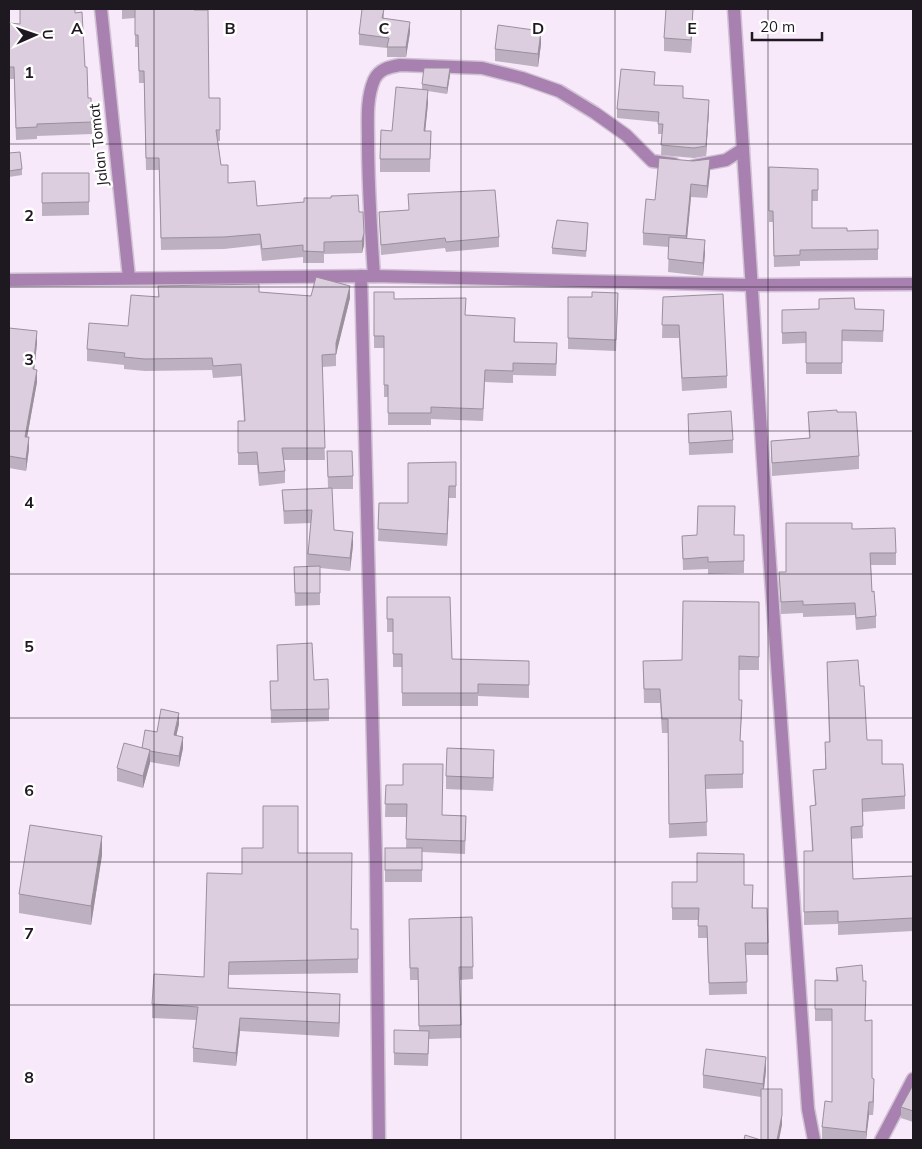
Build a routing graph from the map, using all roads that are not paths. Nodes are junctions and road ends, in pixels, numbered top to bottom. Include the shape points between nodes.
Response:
1 (101, 9) edge
2 (734, 9) edge
3 (743, 149) junction
4 (368, 276) junction
5 (129, 278) junction
6 (9, 280) edge
7 (913, 284) edge
8 (750, 285) junction
9 (913, 1079) edge
10 (379, 1140) edge
11 (814, 1140) edge
12 (881, 1140) edge

1 - 5 street, Jalan Tomat
2 - 3 street
3 - 4 street via 726,160 709,164 658,163 645,156 626,135 596,113 559,91 522,78 482,68 387,68 375,80 368,102
3 - 8 street
4 - 5 street
4 - 8 street
4 - 10 street
5 - 6 street
7 - 8 street
8 - 11 street via 808,1109
9 - 12 street

